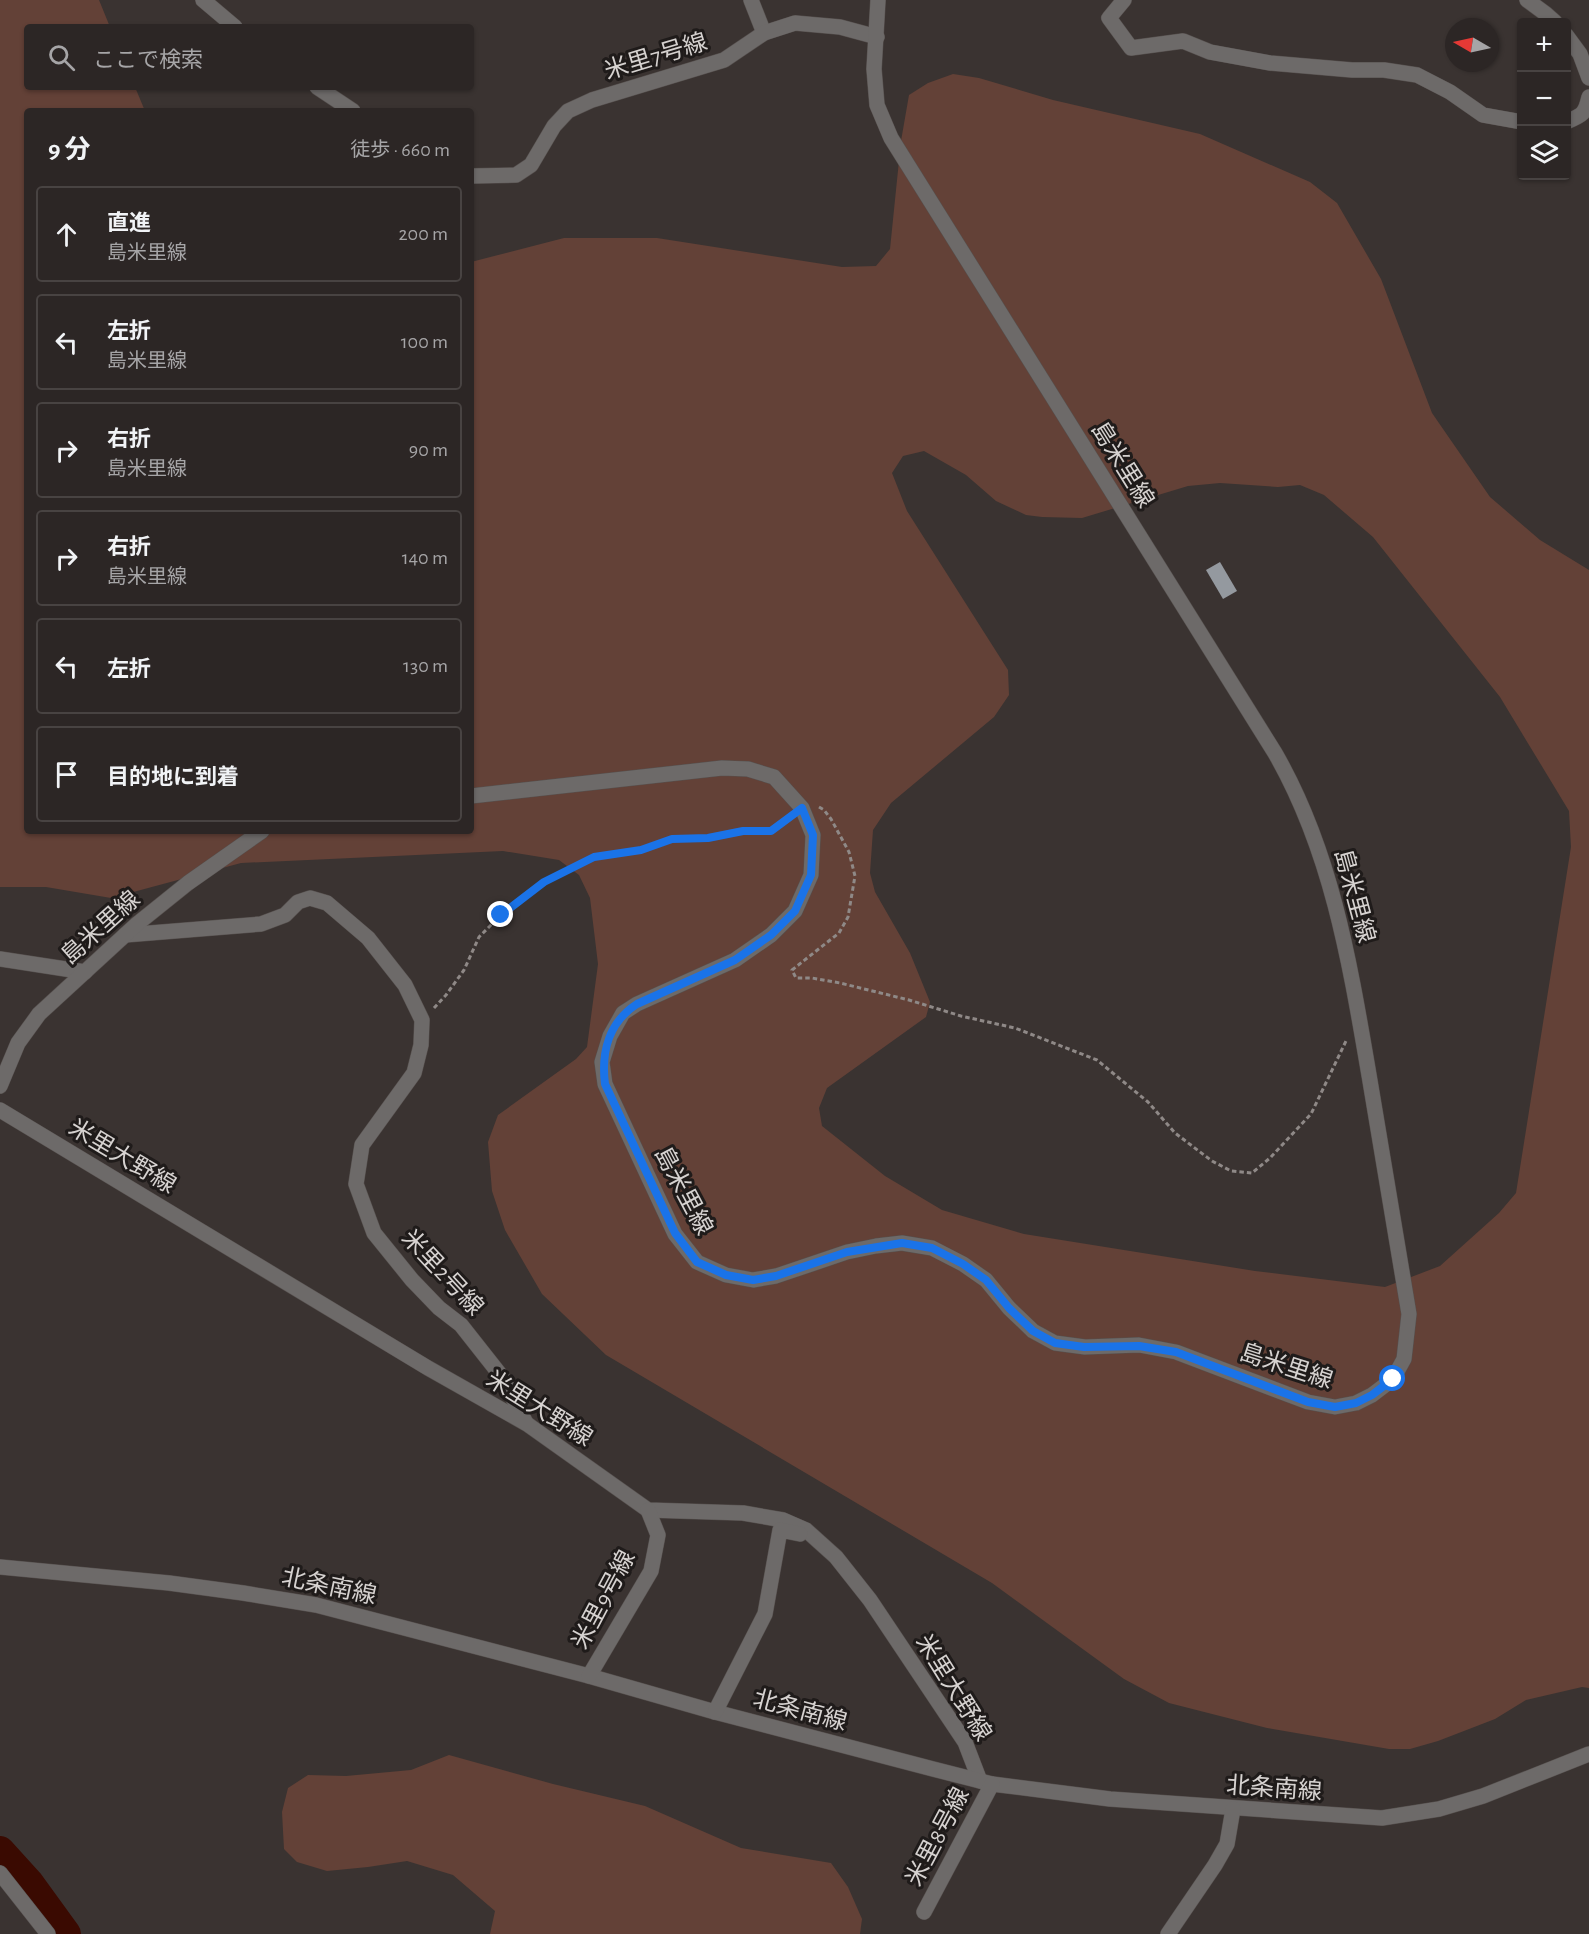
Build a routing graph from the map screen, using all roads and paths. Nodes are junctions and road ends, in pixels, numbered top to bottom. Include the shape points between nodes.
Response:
1 (203, 0) edge
2 (751, 0) edge
3 (878, 0) edge
4 (1124, 0) edge
5 (1527, 0) edge
6 (1550, 18) edge
7 (231, 24) edge
8 (764, 33) junction
9 (876, 37) junction
10 (1571, 42) edge
11 (1589, 78) edge
12 (322, 90) edge
13 (1589, 97) edge
14 (348, 108) edge
15 (1571, 120) edge
16 (1517, 121) edge
17 (474, 177) edge
18 (474, 796) edge
19 (802, 808) junction
20 (258, 834) edge
21 (125, 935) junction
22 (0, 959) edge
23 (86, 972) junction
24 (422, 1020) junction
25 (1351, 1033) dead end
26 (0, 1086) edge
27 (0, 1110) edge
28 (527, 1424) junction
29 (648, 1510) junction
30 (814, 1538) junction
31 (0, 1567) edge
32 (589, 1676) junction
33 (715, 1712) junction
34 (1589, 1754) edge
35 (986, 1782) junction
36 (1233, 1809) junction
37 (0, 1873) edge
38 (924, 1912) dead end
39 (48, 1934) edge
40 (1168, 1934) edge

1 - 7 street
2 - 8 street
3 - 9 street, 島米里線
4 - 16 street via 1109,18 1131,48 1183,41 1210,52 1270,63 1417,75 1483,115
5 - 6 street
8 - 9 street, 米里7号線 via 795,23 840,27
8 - 17 street, 米里7号線 via 724,60 568,111 554,126 531,165 516,175
9 - 19 street, 島米里線 via 877,105 891,138 1275,753 1314,833 1334,895 1356,994 1409,1314 1404,1359 1393,1379 1356,1403 1335,1407 1308,1402 1176,1352 1139,1346 1055,1343 1033,1331 986,1280 932,1248 902,1243 876,1246 753,1280 726,1275 697,1262 670,1223 605,1084 602,1062 623,1013 735,960 771,935 795,911 811,875 813,835
10 - 11 street
12 - 14 street
13 - 15 street via 1582,116
18 - 19 street, 島米里線 via 722,768 748,769 774,777
19 - 24 path via 771,831 672,839 641,850 594,857 544,882 479,937 464,970
19 - 25 path via 816,805 824,810 849,852 855,876 848,917 839,933 792,970 796,978 840,983 1015,1028 1097,1060 1148,1102 1175,1133 1231,1171 1252,1173 1311,1114
20 - 21 street, 島米里線 via 188,883
21 - 23 street, 島米里線
21 - 24 street via 261,924 285,915 298,902 310,898 327,903 368,938 405,985
22 - 23 street
23 - 26 street, 島米里線 via 39,1014 18,1043
24 - 28 street, 米里2号線 via 414,1073 362,1145 356,1184 374,1233 412,1280 461,1324 502,1377
27 - 28 street, 米里大野線
28 - 29 street, 米里大野線
29 - 30 street, 米里大野線 via 743,1513 773,1518 806,1530
29 - 32 street, 米里9号線 via 658,1535 651,1571
30 - 33 street via 780,1530 765,1614
30 - 35 street, 米里大野線 via 836,1557 870,1600 965,1742
31 - 32 street, 北条南線 via 169,1583 316,1605
32 - 33 street, 北条南線
33 - 35 street, 北条南線
34 - 36 street, 北条南線 via 1483,1796 1382,1818
35 - 36 street, 北条南線 via 1110,1799
35 - 38 street, 米里8号線
36 - 40 street via 1227,1844
37 - 39 street

